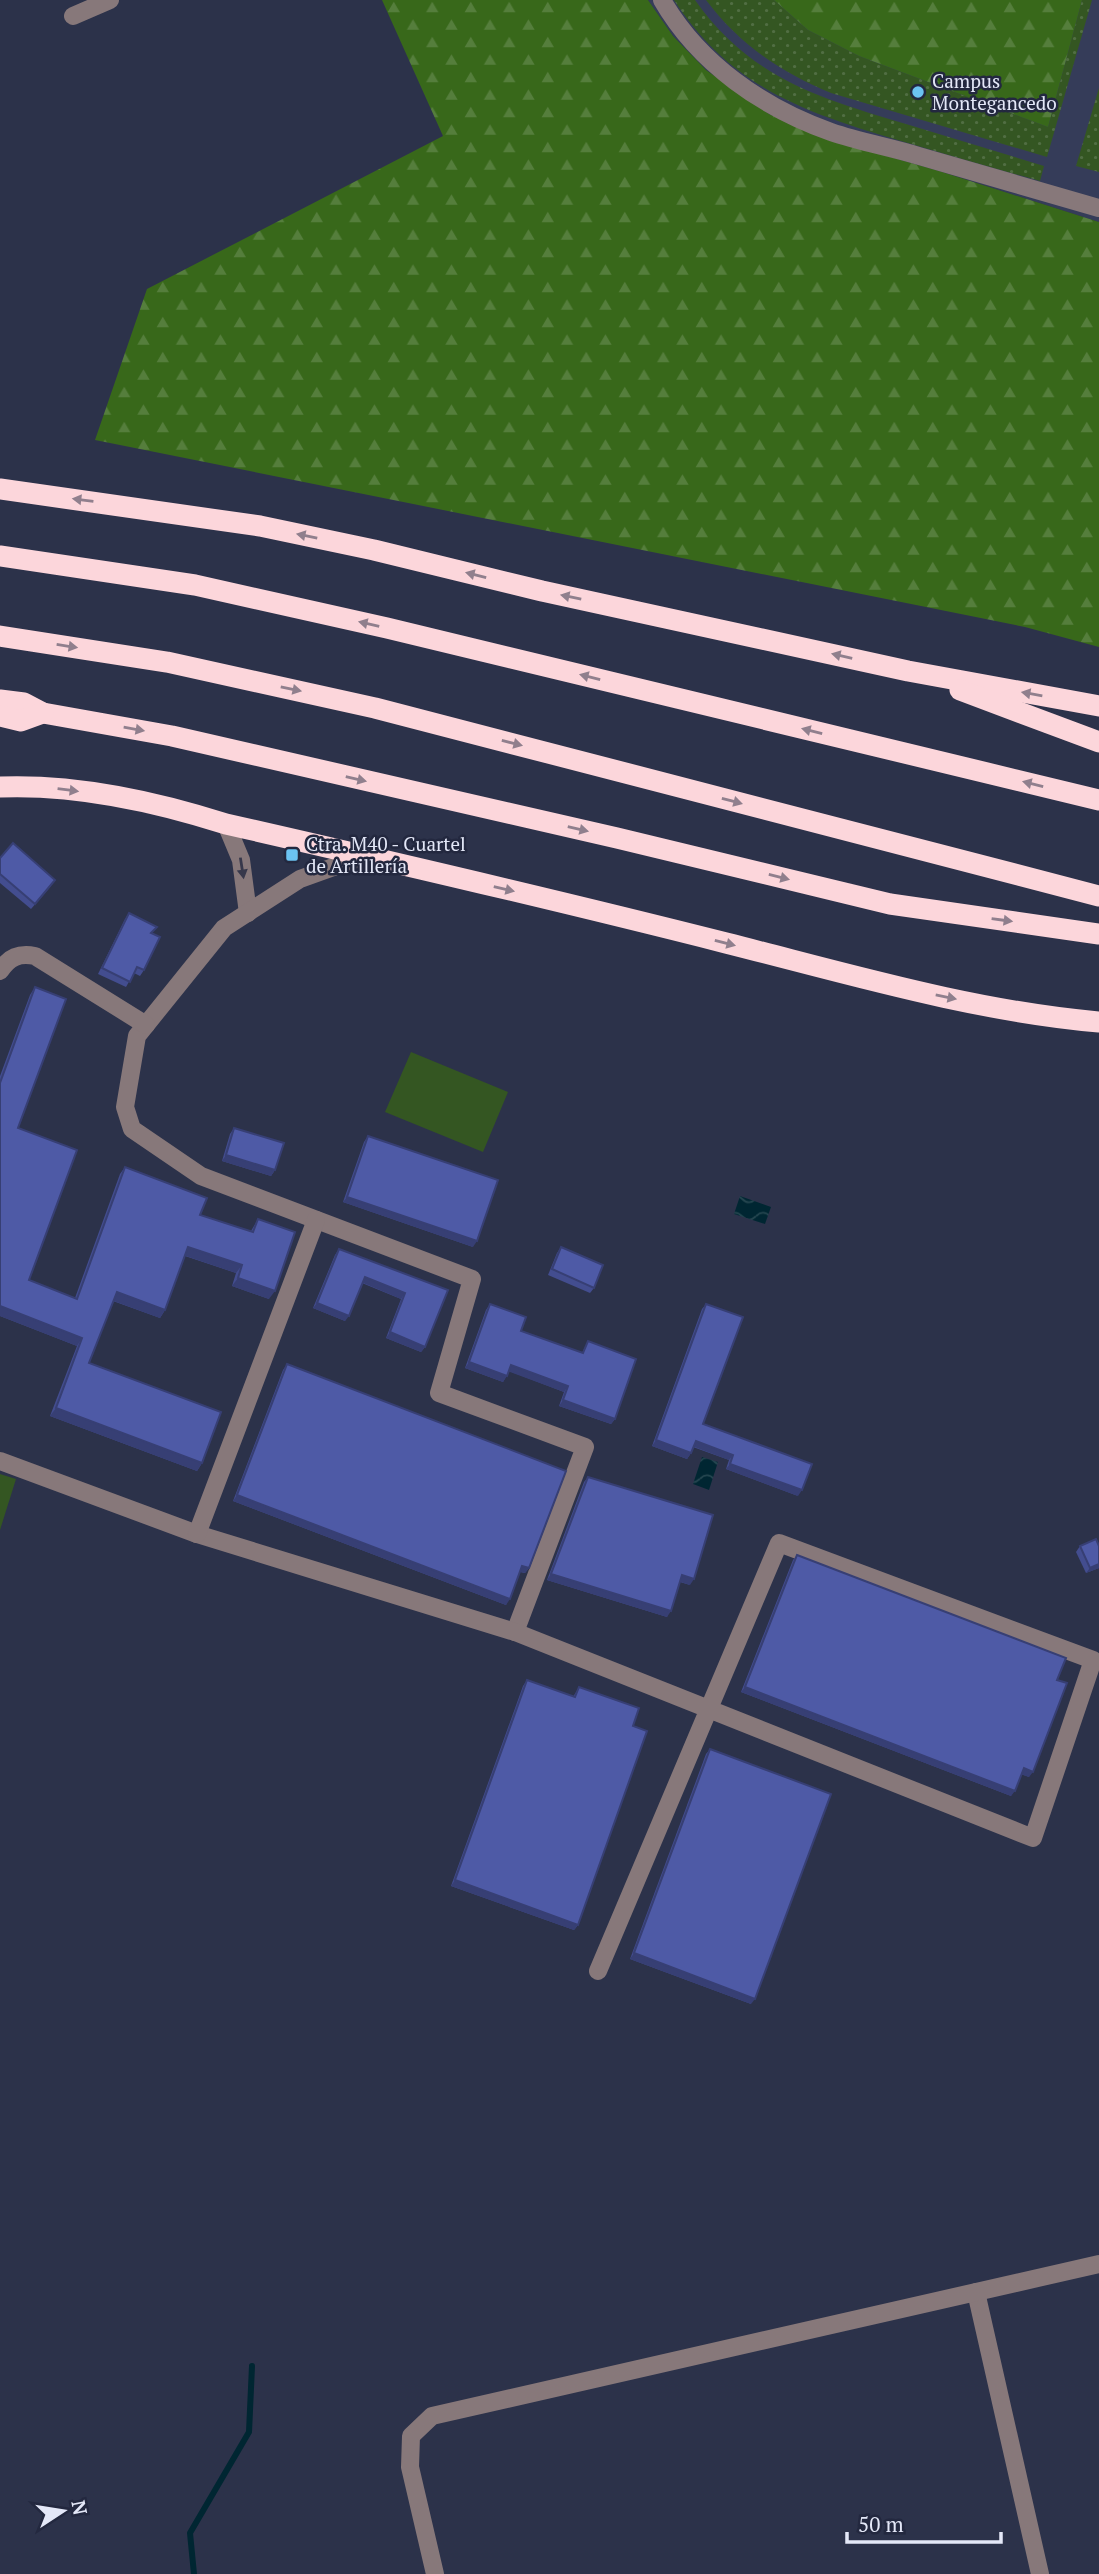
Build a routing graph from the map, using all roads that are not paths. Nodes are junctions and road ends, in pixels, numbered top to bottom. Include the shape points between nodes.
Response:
1 (110, 0) edge
2 (662, 0) edge
3 (73, 16) dead end
4 (1099, 208) edge
5 (0, 489) edge
6 (0, 556) edge
7 (0, 636) edge
8 (908, 671) junction
9 (0, 701) edge
10 (1099, 706) edge
11 (43, 713) junction
12 (0, 716) edge
13 (1099, 742) edge
14 (0, 787) edge
15 (1099, 800) edge
16 (226, 824) junction
17 (364, 856) junction
18 (1099, 896) edge
19 (247, 913) junction
20 (1099, 934) edge
21 (0, 971) edge
22 (1099, 1022) edge
23 (146, 1025) junction
24 (316, 1220) junction
25 (0, 1461) edge
26 (197, 1534) junction
27 (515, 1632) junction
28 (709, 1709) junction
29 (598, 1971) dead end
30 (1099, 2264) edge
31 (976, 2292) junction
32 (435, 2574) edge
33 (1040, 2574) edge

1 - 3 street
2 - 4 street via 682,31 717,66 781,111 833,132
8 -> 5 highway via 260,526
15 -> 6 highway via 195,585
7 -> 18 highway via 167,662 375,708
10 -> 8 highway
8 - 13 highway
9 - 11 highway via 24,704
11 - 12 highway via 21,721
11 -> 20 highway via 172,736 890,904
14 -> 16 highway via 31,785 102,793
16 - 17 highway
16 -> 19 street via 241,860
17 - 19 street via 300,879
17 -> 22 highway via 935,995
19 - 23 street via 224,928
21 - 23 street via 12,958 35,956
23 - 24 street via 137,1036 125,1107 132,1129 201,1176
24 - 26 street
24 - 27 street via 471,1279 439,1393 585,1447
25 - 26 street
26 - 27 street
27 - 28 street
28 - 28 street via 1033,1838 1093,1660 779,1543
28 - 29 street
30 - 31 street
31 - 32 street via 432,2416 411,2436 410,2467
31 - 33 street

